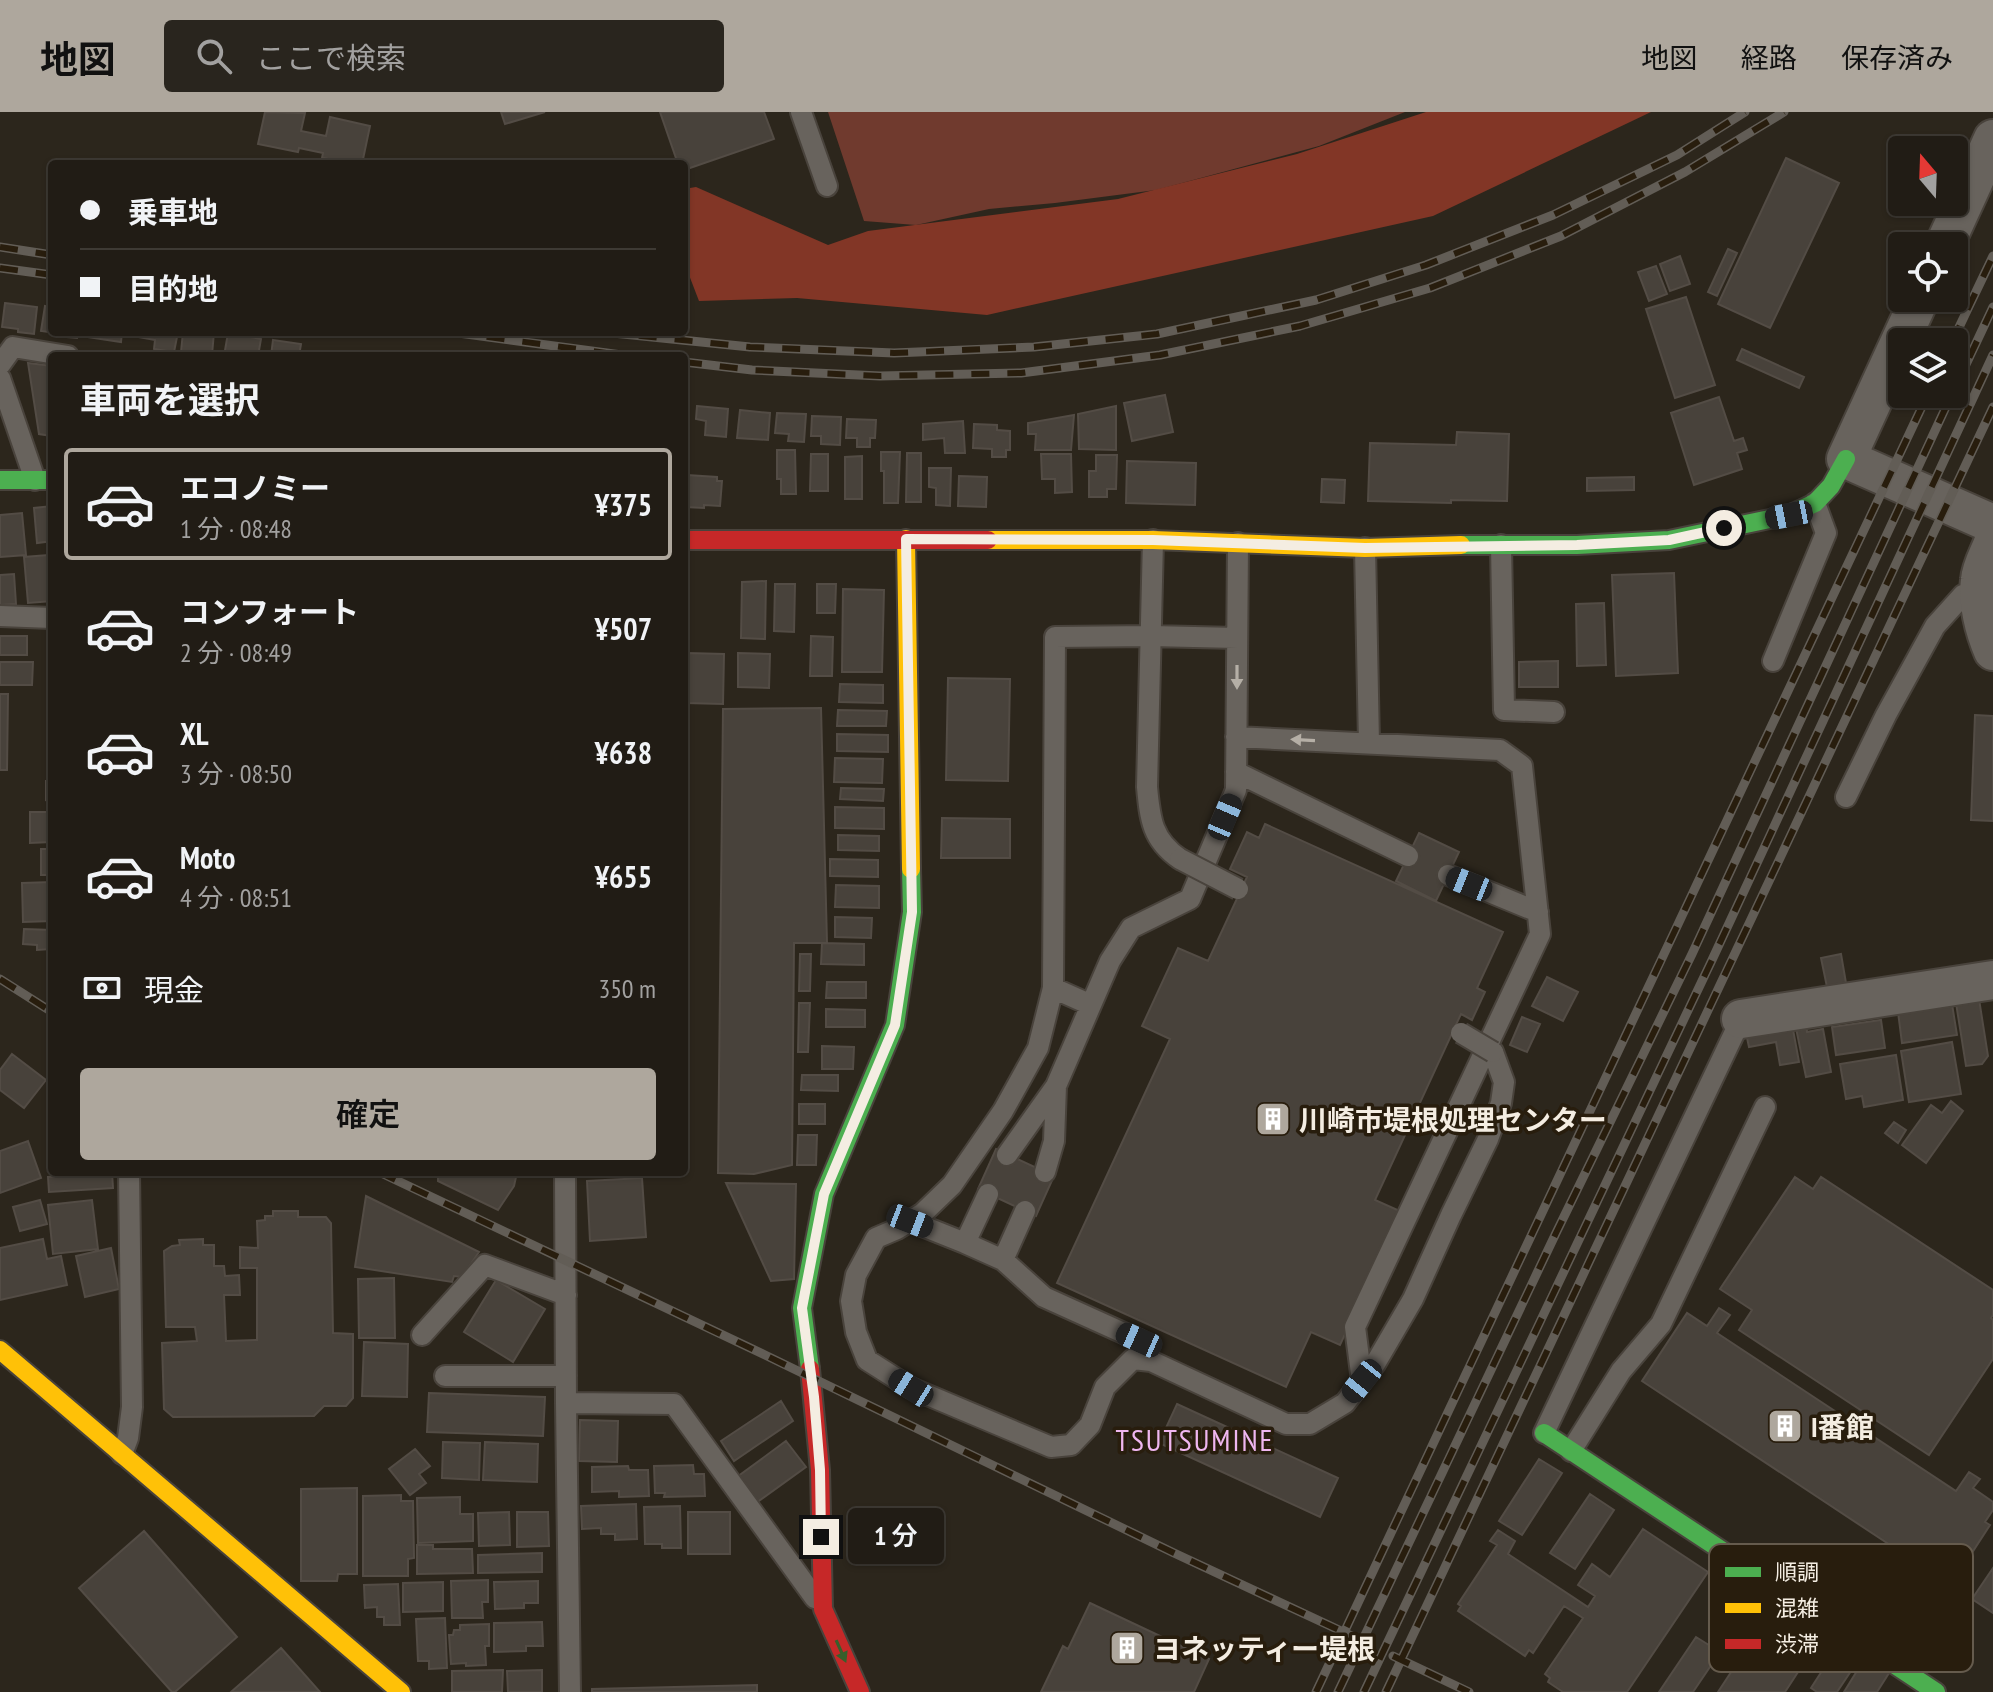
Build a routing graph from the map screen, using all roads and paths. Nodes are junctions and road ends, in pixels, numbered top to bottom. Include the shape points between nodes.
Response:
1 (801, 112) edge
2 (1993, 139) edge
3 (827, 186) dead end
4 (1950, 232) edge
5 (1914, 312) edge
6 (48, 353) edge
7 (0, 365) edge
8 (0, 378) edge
9 (1846, 459) junction
10 (0, 480) edge
11 (43, 480) edge
12 (1815, 503) junction
13 (1993, 524) edge
14 (906, 539) junction
15 (688, 540) edge
16 (1153, 540) junction
17 (1238, 543) junction
18 (1993, 543) edge
19 (1501, 545) junction
20 (1365, 548) junction
21 (1979, 595) junction
22 (0, 616) edge
23 (48, 618) edge
24 (1151, 636) junction
25 (1237, 638) junction
26 (1993, 651) edge
27 (1773, 661) dead end
28 (1554, 712) dead end
29 (1236, 737) junction
30 (1369, 743) junction
31 (1236, 772) junction
32 (1846, 797) dead end
33 (1408, 856) dead end
34 (1448, 875) dead end
35 (1238, 889) dead end
36 (1538, 912) junction
37 (1993, 980) edge
38 (1053, 988) junction
39 (1091, 1005) junction
40 (1741, 1019) joint
41 (1461, 1033) dead end
42 (1056, 1086) junction
43 (1765, 1107) dead end
44 (1007, 1155) dead end
45 (1045, 1172) dead end
46 (129, 1176) edge
47 (565, 1176) edge
48 (988, 1194) dead end
49 (1025, 1211) dead end
50 (910, 1221) junction
51 (965, 1243) junction
52 (1003, 1260) junction
53 (566, 1295) junction
54 (422, 1335) dead end
55 (0, 1350) edge
56 (1151, 1361) junction
57 (445, 1376) dead end
58 (566, 1376) junction
59 (1362, 1381) junction
60 (566, 1403) junction
61 (1544, 1433) joint
62 (1571, 1451) junction
63 (122, 1454) junction
64 (1712, 1544) edge
65 (823, 1609) junction
66 (1906, 1672) edge
67 (401, 1692) edge
68 (570, 1692) edge
69 (860, 1692) edge
70 (1936, 1692) edge

1 - 3 lane
2 - 4 street
5 - 9 street
6 - 7 lane via 13,347
8 - 11 lane
9 - 12 street
9 - 13 street
10 - 11 street
12 - 19 street via 1789,515 1669,540
12 - 27 lane via 1826,533
14 - 15 street
14 - 16 street
14 - 65 street via 912,912 895,1025 824,1194 802,1308 820,1470
16 - 17 street
16 - 24 lane
17 - 20 street
17 - 25 lane
18 - 21 street
19 - 20 street
19 - 28 lane via 1504,710
20 - 30 lane
21 - 26 street
21 - 32 lane via 1963,595 1935,626
22 - 23 lane
24 - 25 lane
24 - 35 lane, bridge via 1147,787 1155,834 1166,850
24 - 38 lane via 1055,637
25 -> 29 lane
30 -> 29 lane
29 - 31 lane
30 - 36 lane via 1500,750 1522,766
31 - 33 lane
31 - 39 lane via 1236,790 1190,899 1131,928
34 - 36 lane
36 - 59 lane via 1540,934 1355,1327
37 - 40 street
38 - 39 lane
38 - 50 lane via 1038,1048 1003,1111 952,1185
39 - 42 lane
40 - 61 lane
41 - 59 lane, bridge via 1493,1052 1504,1082 1501,1103 1413,1299
42 - 44 lane
42 - 45 lane via 1054,1141
43 - 62 lane via 1661,1324 1621,1371
46 - 63 lane via 132,1407
47 - 53 lane
48 - 51 lane
49 - 52 lane
50 - 51 lane
50 - 56 lane via 876,1238 856,1275 851,1301 867,1360 911,1388 1051,1447 1071,1445 1090,1425 1105,1387 1133,1359
51 - 52 lane
52 - 56 lane via 1044,1297 1139,1340
53 - 54 lane via 485,1265
53 - 58 lane
55 - 63 street
56 - 59 lane via 1286,1424 1310,1424 1345,1403
57 - 58 lane
58 - 60 lane
60 - 65 lane via 674,1404
60 - 68 lane
61 - 62 street
62 - 64 street
63 - 67 street
65 -> 69 street
66 - 70 street

